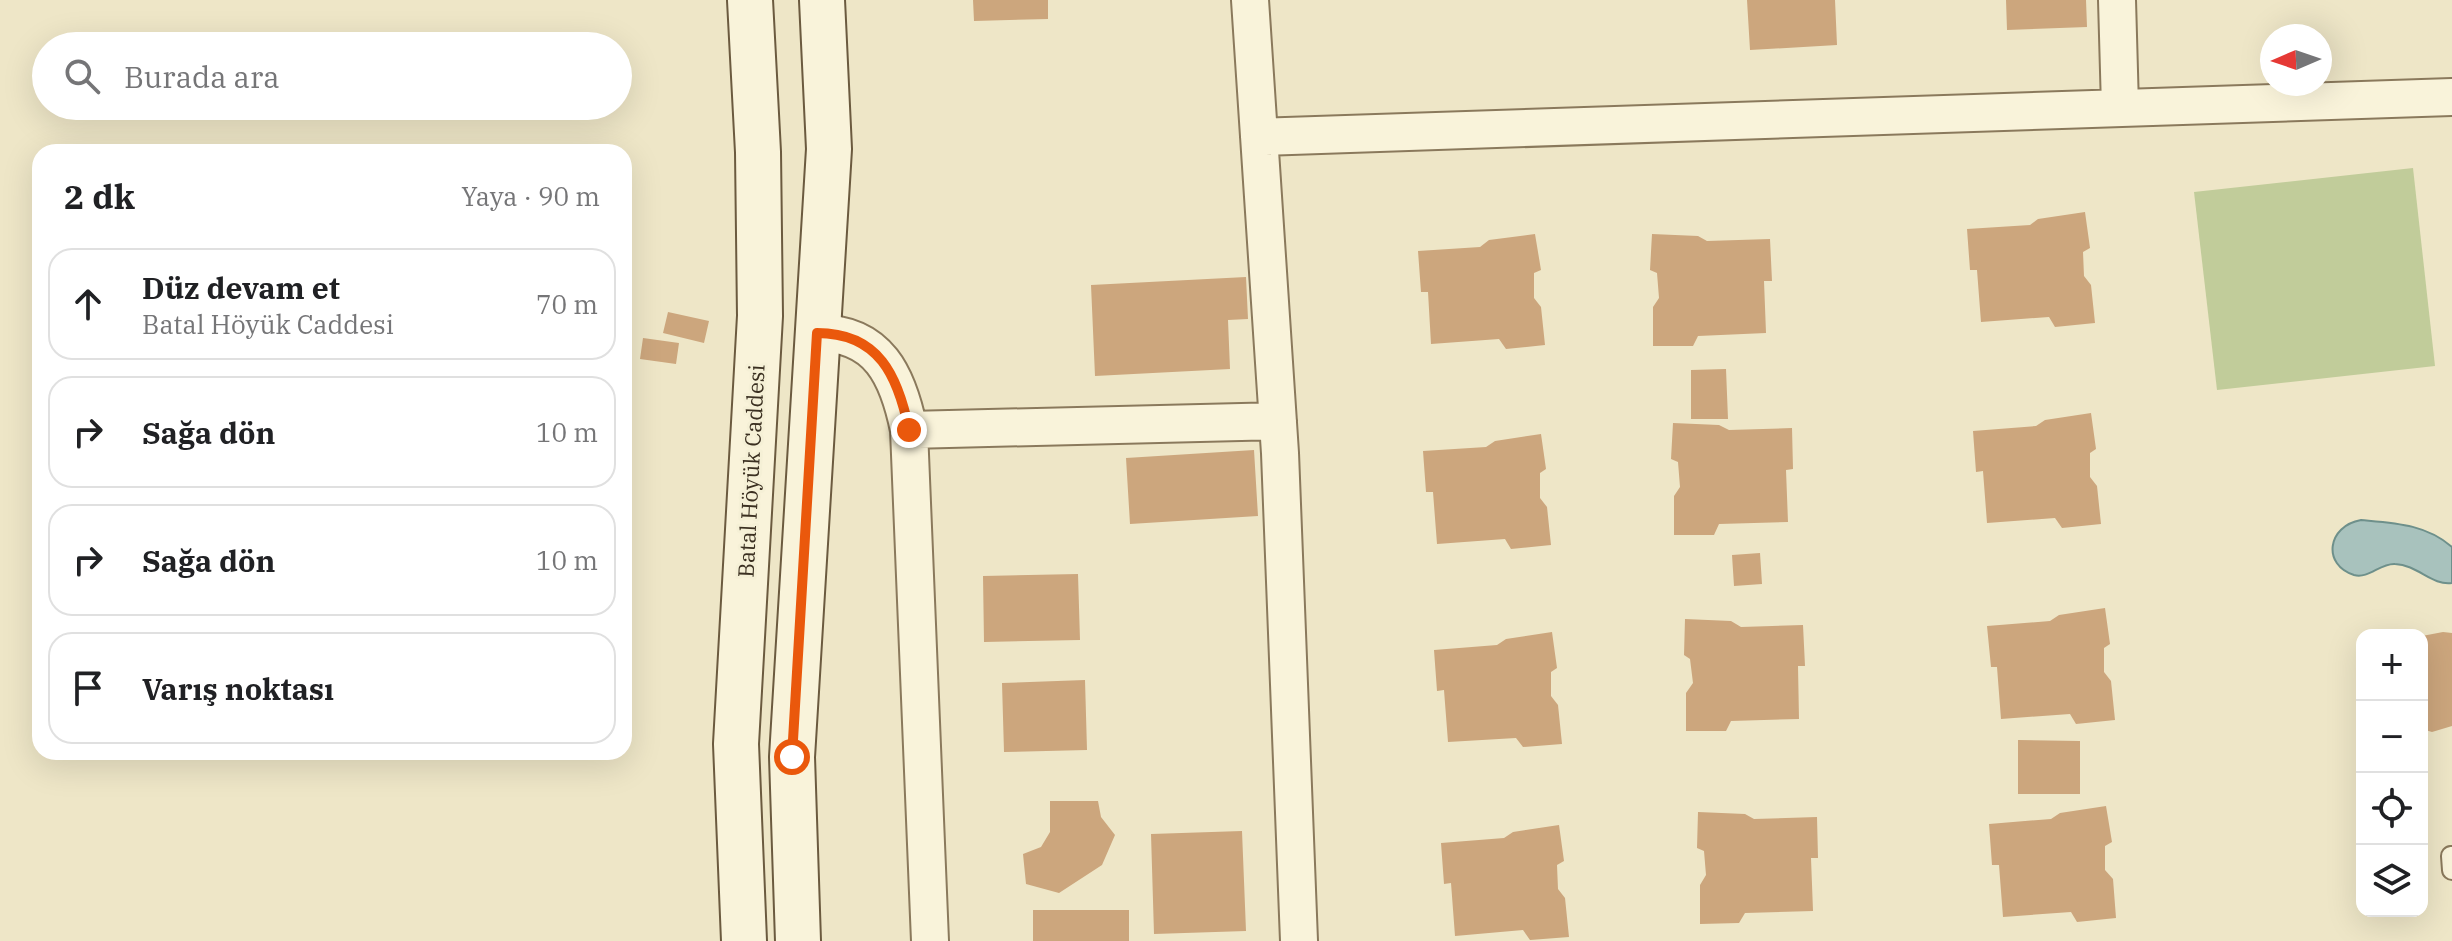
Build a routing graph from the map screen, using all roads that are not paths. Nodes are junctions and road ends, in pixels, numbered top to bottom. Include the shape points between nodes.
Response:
1 (750, 0) edge
2 (822, 0) edge
3 (1250, 0) edge
4 (2117, 0) edge
5 (2452, 97) edge
6 (2120, 107) junction
7 (1259, 137) junction
8 (817, 333) junction
9 (1278, 421) junction
10 (909, 430) junction
11 (2451, 856) edge
12 (2452, 870) edge
13 (744, 941) edge
14 (798, 941) edge
15 (930, 941) edge
16 (1299, 941) edge

1 - 13 main road, Batal Höyük Caddesi via 760,316 736,744
2 - 8 main road via 829,149
3 - 7 street
4 - 6 street
5 - 6 street
6 - 7 street
7 - 9 street
8 - 10 street via 850,338 884,361 904,404
8 - 14 main road via 792,757
9 - 10 street
9 - 16 street
10 - 15 street
11 - 12 lane

